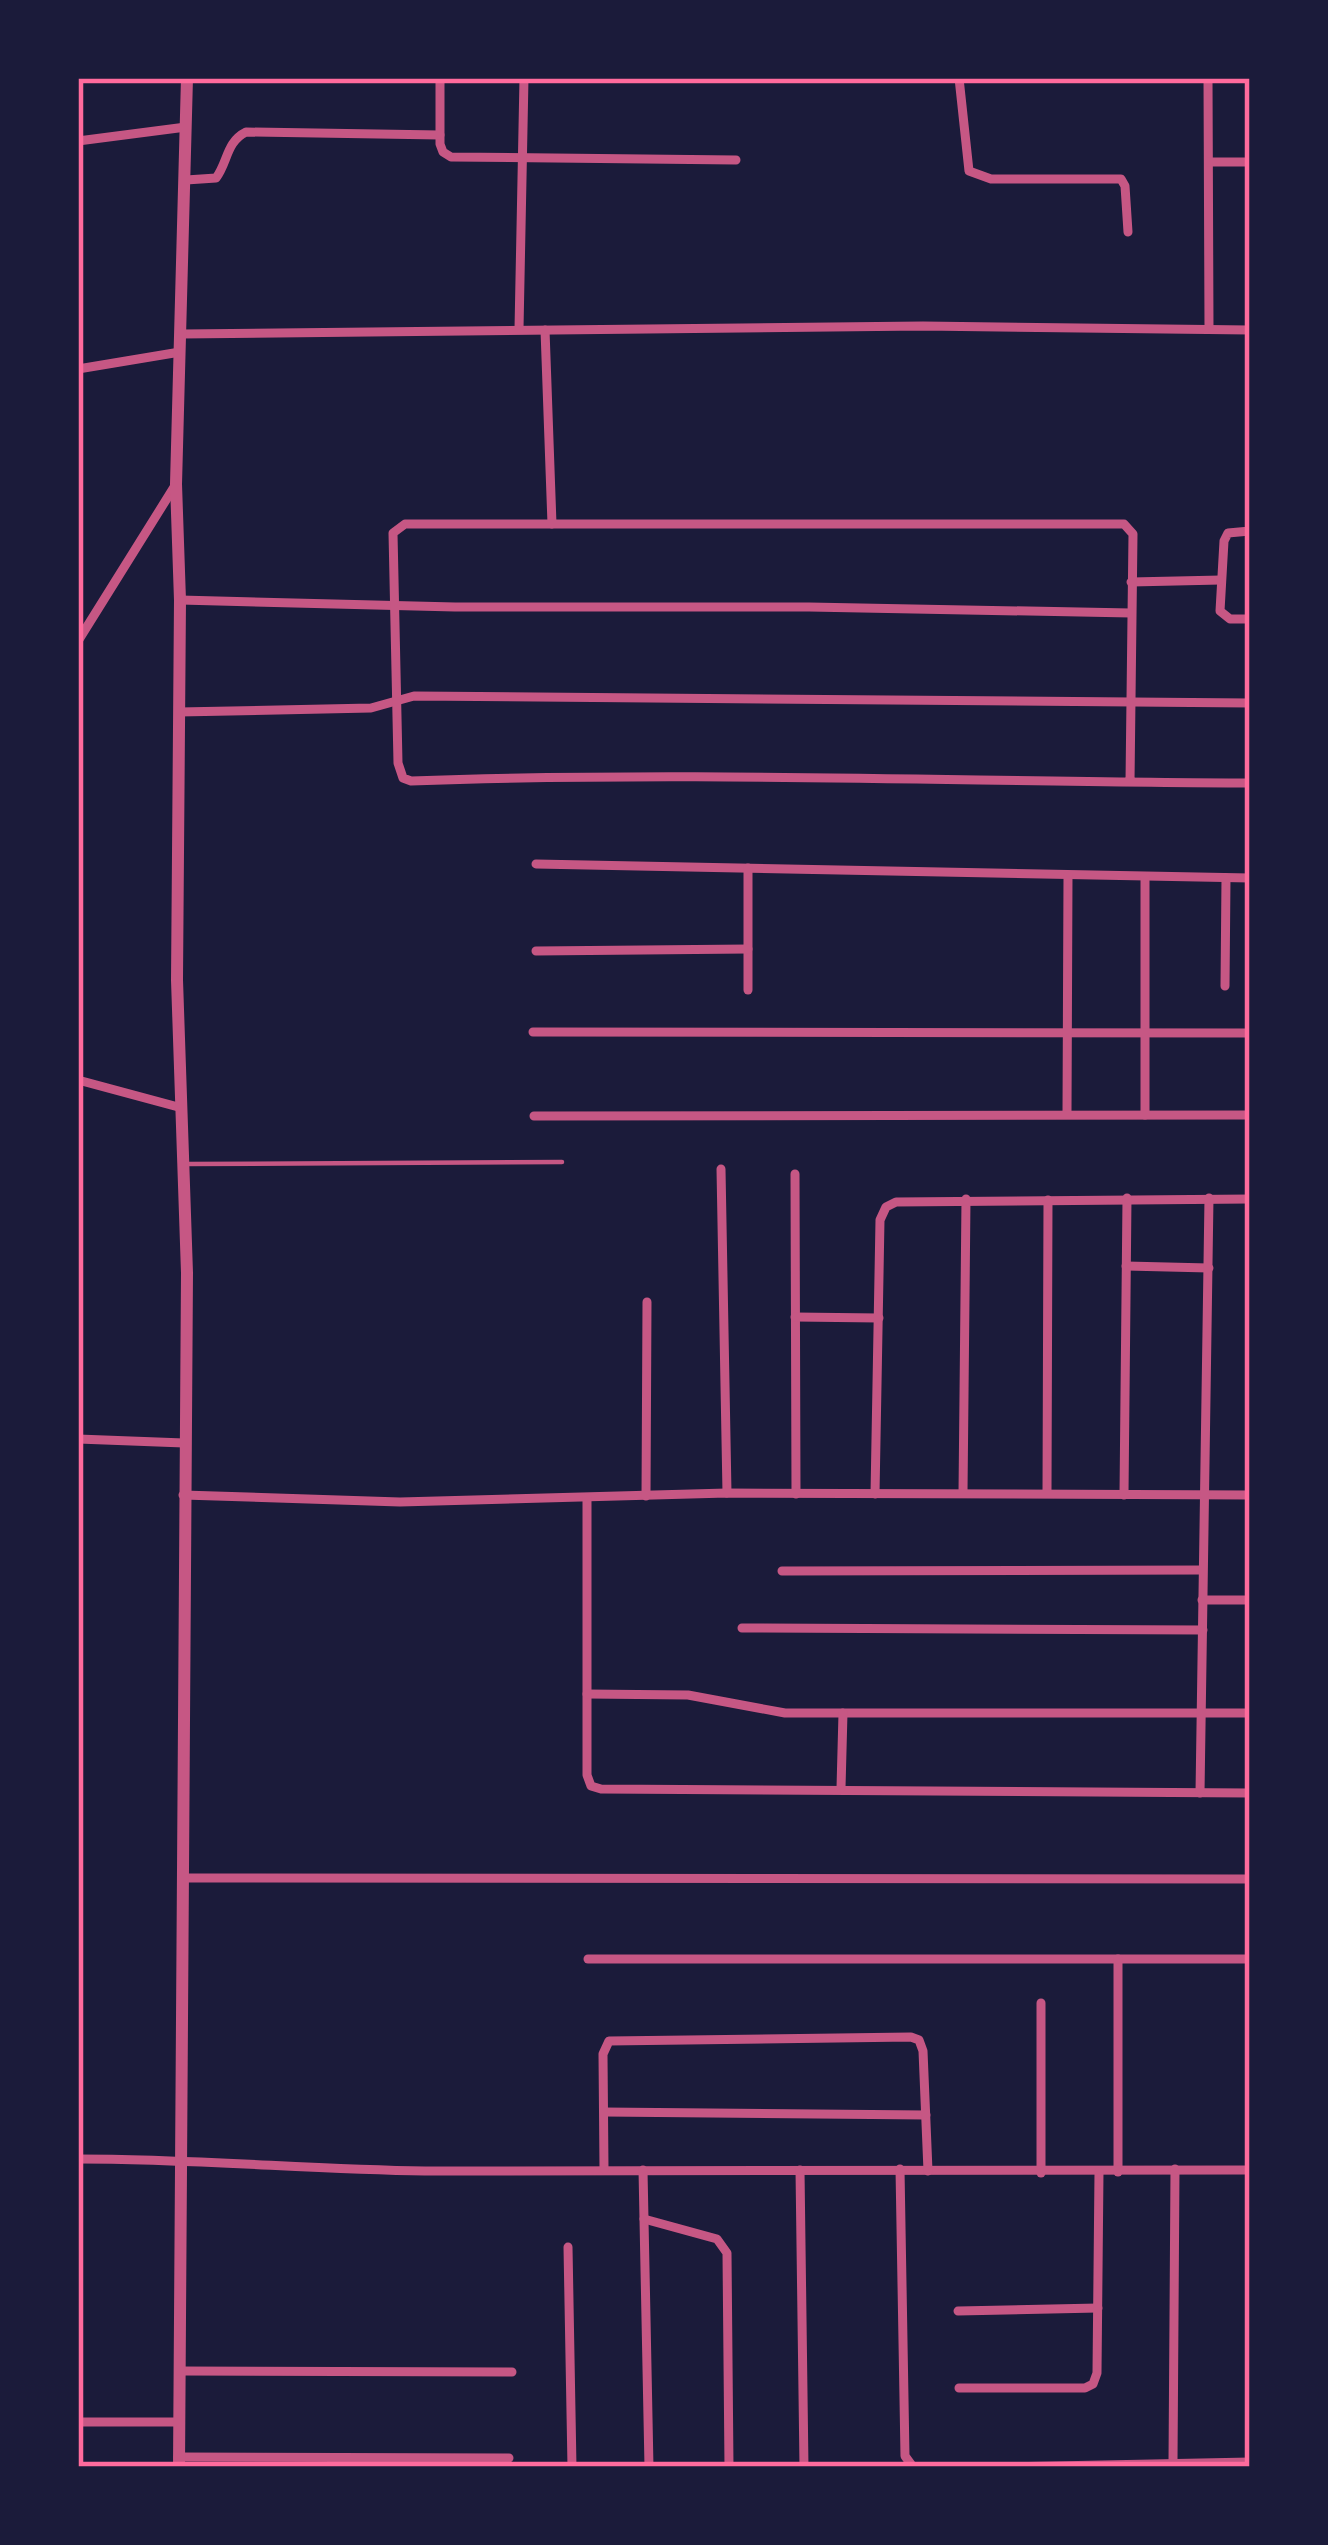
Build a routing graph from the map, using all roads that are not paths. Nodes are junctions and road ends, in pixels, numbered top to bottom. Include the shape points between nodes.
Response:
1 (187, 78) edge
2 (440, 78) edge
3 (524, 78) edge
4 (959, 78) edge
5 (1208, 78) edge
6 (186, 127) junction
7 (440, 135) junction
8 (78, 141) edge
9 (520, 159) junction
10 (736, 160) dead end
11 (1209, 162) junction
12 (1250, 162) edge
13 (185, 180) junction
14 (1128, 232) dead end
15 (519, 329) junction
16 (1209, 329) junction
17 (544, 330) junction
18 (1250, 330) edge
19 (182, 334) junction
20 (180, 352) junction
21 (78, 369) edge
22 (176, 484) junction
23 (552, 524) junction
24 (1250, 530) edge
25 (1221, 580) junction
26 (1131, 582) junction
27 (180, 600) junction
28 (394, 604) junction
29 (1131, 613) junction
30 (1250, 619) edge
31 (78, 641) edge
32 (395, 703) junction
33 (1250, 703) edge
34 (1131, 704) junction
35 (179, 712) junction
36 (1130, 782) junction
37 (1250, 783) edge
38 (536, 864) dead end
39 (748, 868) junction
40 (1068, 876) junction
41 (1145, 877) junction
42 (1226, 878) junction
43 (1250, 878) edge
44 (748, 949) junction
45 (536, 951) dead end
46 (1225, 986) dead end
47 (748, 990) dead end
48 (533, 1032) dead end
49 (1067, 1032) junction
50 (1146, 1033) junction
51 (1250, 1033) edge
52 (78, 1080) edge
53 (182, 1108) junction
54 (1067, 1114) junction
55 (1145, 1114) junction
56 (1250, 1115) edge
57 (534, 1116) dead end
58 (562, 1162) dead end
59 (185, 1164) junction
60 (722, 1169) dead end
61 (795, 1174) dead end
62 (1127, 1198) junction
63 (1209, 1198) junction
64 (966, 1199) junction
65 (1250, 1199) edge
66 (1048, 1200) junction
67 (1126, 1267) junction
68 (1209, 1268) junction
69 (647, 1302) dead end
70 (795, 1317) junction
71 (878, 1318) junction
72 (78, 1439) edge
73 (184, 1443) junction
74 (727, 1493) junction
75 (963, 1493) junction
76 (1047, 1493) junction
77 (796, 1494) junction
78 (875, 1494) junction
79 (1204, 1494) junction
80 (1124, 1495) junction
81 (1250, 1495) edge
82 (183, 1496) junction
83 (646, 1496) junction
84 (587, 1498) junction
85 (1202, 1570) junction
86 (782, 1571) dead end
87 (1202, 1600) junction
88 (1250, 1600) edge
89 (742, 1628) dead end
90 (1203, 1630) junction
91 (587, 1694) junction
92 (843, 1713) junction
93 (1250, 1713) edge
94 (1201, 1714) junction
95 (842, 1788) junction
96 (1200, 1793) junction
97 (1250, 1793) edge
98 (184, 1878) junction
99 (1250, 1879) edge
100 (588, 1959) dead end
101 (1118, 1959) junction
102 (1250, 1959) edge
103 (1041, 2003) dead end
104 (604, 2113) junction
105 (926, 2115) junction
106 (183, 2158) junction
107 (78, 2159) edge
108 (604, 2169) junction
109 (900, 2169) junction
110 (1175, 2169) junction
111 (643, 2170) junction
112 (800, 2170) junction
113 (1250, 2170) edge
114 (928, 2171) junction
115 (1099, 2172) junction
116 (1118, 2172) junction
117 (1041, 2173) junction
118 (644, 2219) junction
119 (568, 2247) dead end
120 (1098, 2308) junction
121 (958, 2311) dead end
122 (181, 2371) junction
123 (512, 2372) dead end
124 (958, 2388) dead end
125 (78, 2422) edge
126 (179, 2422) junction
127 (509, 2458) dead end
128 (179, 2462) edge
129 (1173, 2462) junction
130 (1250, 2462) edge
131 (572, 2467) edge
132 (649, 2467) edge
133 (730, 2467) edge
134 (805, 2467) edge
135 (913, 2467) edge
136 (1005, 2467) edge

1 - 6 street
2 - 7 street
3 - 9 street
4 - 14 street via 969,171 991,179 1121,179
5 - 11 street
6 - 8 street
6 - 13 street
7 - 9 street via 451,157
7 - 13 street via 246,132 216,178
9 - 10 street
9 - 15 street
11 - 12 street
11 - 16 street
13 - 19 street
15 - 17 street
15 - 19 street
16 - 17 street
16 - 18 street
17 - 23 street
19 - 20 street
20 - 21 street
20 - 22 street
22 - 27 street
22 - 31 street
23 - 26 street via 1124,524 1133,534
23 - 28 street via 398,526
24 - 25 street via 1228,533
25 - 26 street
25 - 30 street via 1223,617
26 - 29 street
27 - 28 street
27 - 35 street
28 - 29 street
28 - 32 street
29 - 34 street
32 - 34 street via 414,696 729,696
32 - 35 street
32 - 36 street via 399,772 411,781 666,775
33 - 34 street
34 - 36 street
35 - 53 street
36 - 37 street
38 - 39 street
39 - 40 street
39 - 44 street
40 - 41 street
40 - 49 street
41 - 42 street
41 - 50 street
42 - 43 street
42 - 46 street
44 - 45 street
44 - 47 street
48 - 49 street
49 - 50 street
49 - 54 street
50 - 51 street
50 - 55 street
52 - 53 street
53 - 59 street
54 - 55 street
54 - 57 street
55 - 56 street
58 - 59 lane
59 - 73 street
60 - 74 street
61 - 70 street
62 - 63 street
62 - 66 street
62 - 67 street
63 - 65 street
63 - 68 street
64 - 66 street
64 - 71 street via 886,1207
64 - 75 street
66 - 76 street
67 - 68 street
67 - 80 street
68 - 79 street
69 - 83 street
70 - 71 street
70 - 77 street
71 - 78 street
72 - 73 street
73 - 82 street
74 - 77 street
74 - 83 street
75 - 76 street
75 - 78 street
76 - 80 street
77 - 78 street
79 - 80 street
79 - 81 street
79 - 85 street
82 - 84 street
82 - 98 street
83 - 84 street
84 - 91 street
85 - 86 street
85 - 87 street
87 - 88 street
87 - 90 street
89 - 90 street
90 - 94 street
91 - 92 street via 688,1695 755,1711
91 - 95 street via 591,1786
92 - 94 street
92 - 95 street
93 - 94 street
94 - 96 street
95 - 96 street
96 - 97 street
98 - 99 street
98 - 106 street
100 - 101 street
101 - 102 street
101 - 116 street
103 - 117 street
104 - 105 street
104 - 105 street via 603,2054 615,2038 911,2037 922,2045
104 - 108 street
105 - 114 street
106 - 107 street
106 - 108 street via 289,2168
106 - 122 street
108 - 111 street
109 - 112 street
109 - 114 street
109 - 135 street via 905,2456
110 - 113 street
110 - 116 street
110 - 129 street
111 - 112 street
111 - 118 street
112 - 134 street
114 - 117 street
115 - 116 street
115 - 117 street
115 - 120 street
118 - 132 street
118 - 133 street via 717,2240 727,2253
119 - 131 street
120 - 121 street
120 - 124 street via 1093,2384
122 - 123 street
122 - 126 street
125 - 126 street
126 - 128 street
127 - 128 street
129 - 130 street
129 - 136 street

